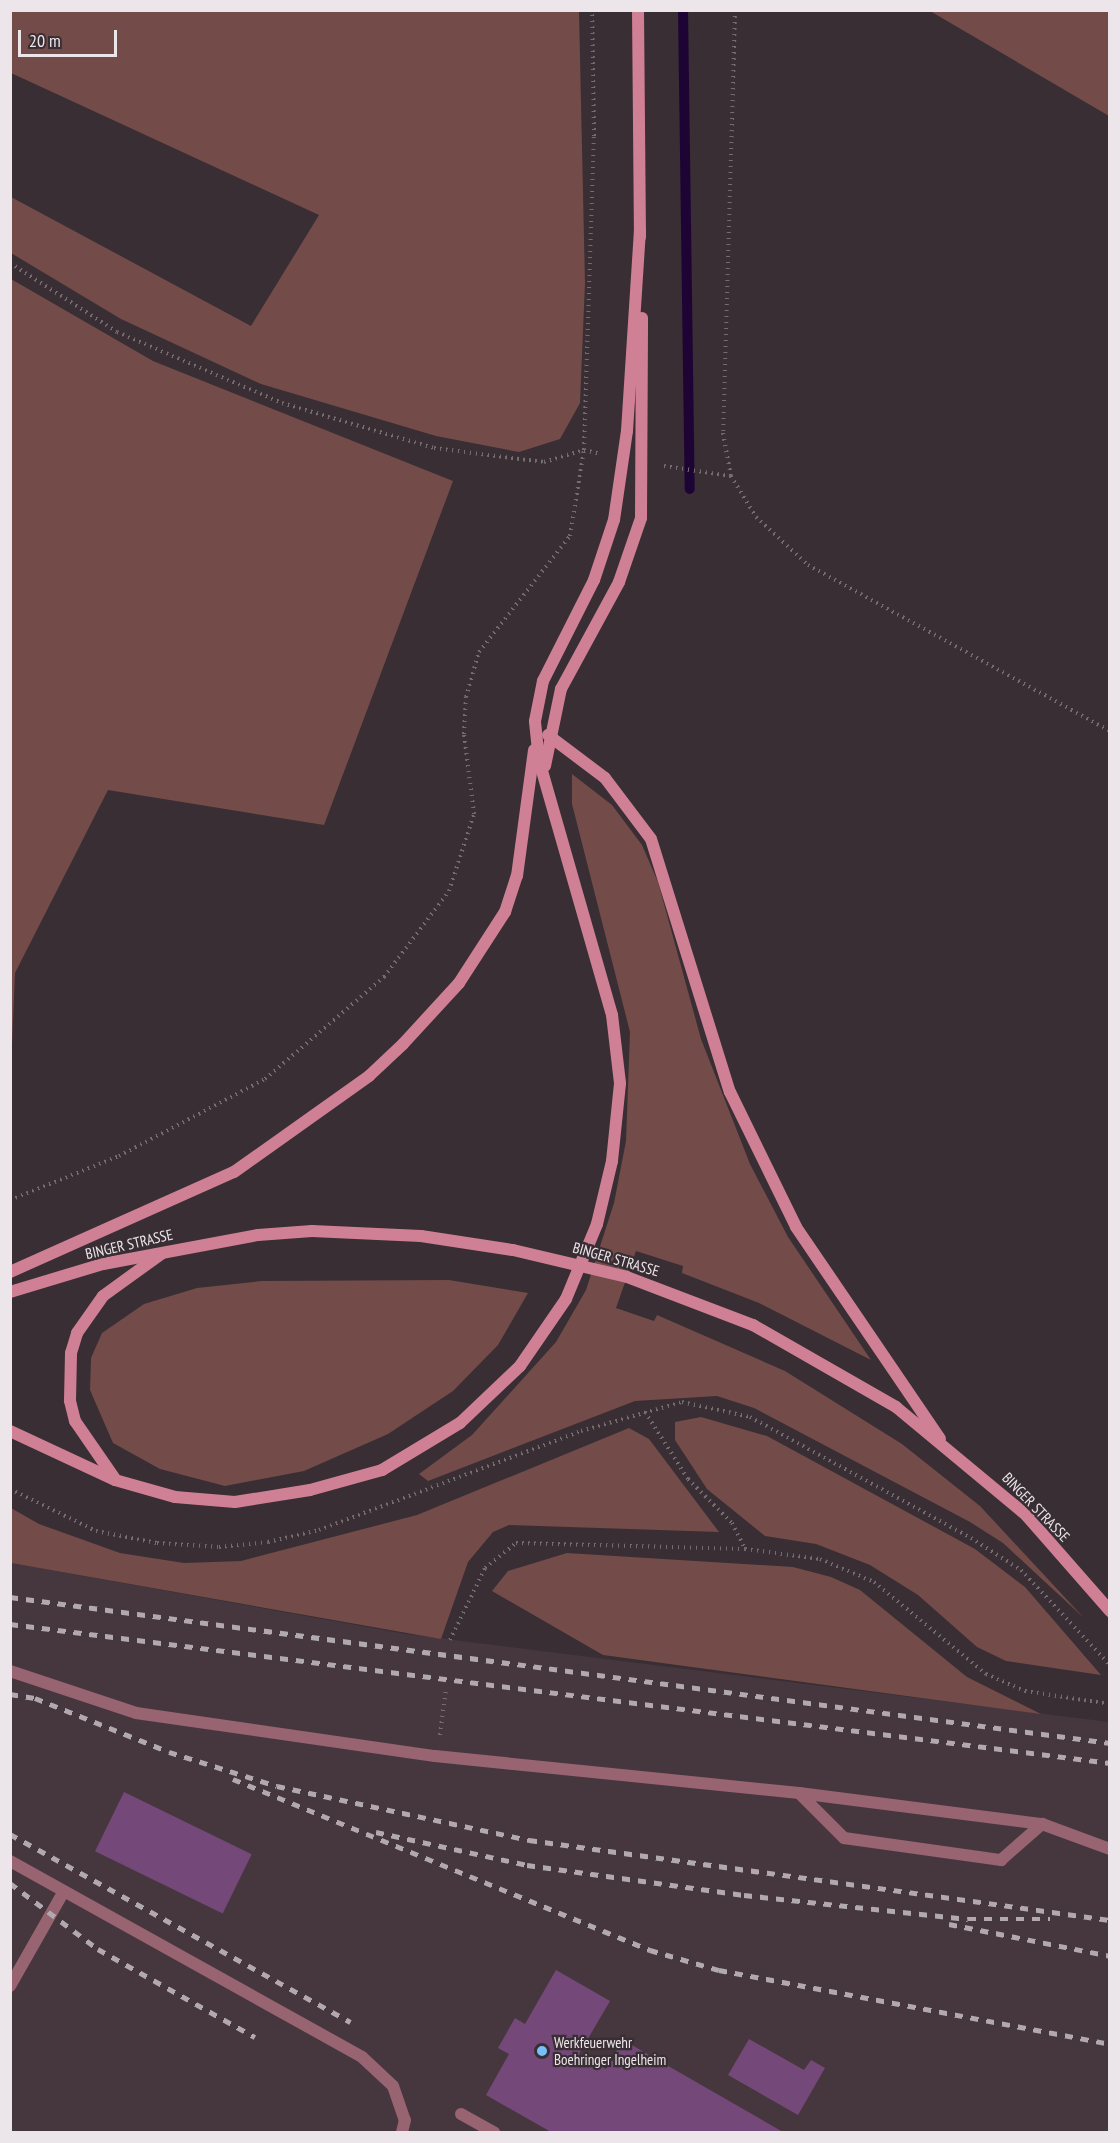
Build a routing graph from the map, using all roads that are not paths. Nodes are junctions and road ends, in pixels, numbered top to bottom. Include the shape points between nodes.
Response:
1 (638, 10) edge
2 (640, 230) junction
3 (548, 735) junction
4 (536, 740) junction
5 (544, 778) junction
6 (168, 1249) junction
7 (10, 1272) edge
8 (10, 1292) edge
9 (10, 1431) edge
10 (940, 1439) junction
11 (115, 1480) junction
12 (1110, 1611) edge
13 (10, 1671) edge
14 (799, 1793) junction
15 (1042, 1824) junction
16 (1110, 1849) edge
17 (10, 1861) edge
18 (64, 1891) junction
19 (10, 1986) edge
20 (461, 2114) dead end
21 (402, 2133) edge
22 (494, 2133) edge

1 - 2 main road
2 - 3 main road via 641,518 619,582 561,690
2 - 4 main road via 627,422 614,520 594,580 543,681
3 - 5 main road
3 - 10 main road via 605,778 651,839 730,1092 796,1227
4 - 5 main road
4 - 7 main road via 517,876 505,912 459,983 404,1044 369,1076 234,1172
5 - 11 main road via 605,985 620,1083 612,1161 597,1224 566,1299 520,1366 491,1396 422,1448 382,1470 310,1490 235,1502 175,1497
6 - 8 main road, BINGER STRASSE
6 - 10 main road, BINGER STRASSE, bridge via 312,1231 421,1236 513,1250 627,1277 702,1302 803,1349
6 - 11 main road via 103,1296 77,1333 71,1353 69,1401 75,1421
9 - 11 main road
10 - 12 main road, BINGER STRASSE via 1026,1515
13 - 14 lane via 136,1713 435,1756
14 - 15 lane
14 - 15 lane via 844,1838 1001,1860
15 - 16 lane
17 - 18 lane
18 - 19 lane
18 - 21 lane via 362,2058 393,2086 405,2120
20 - 22 lane

